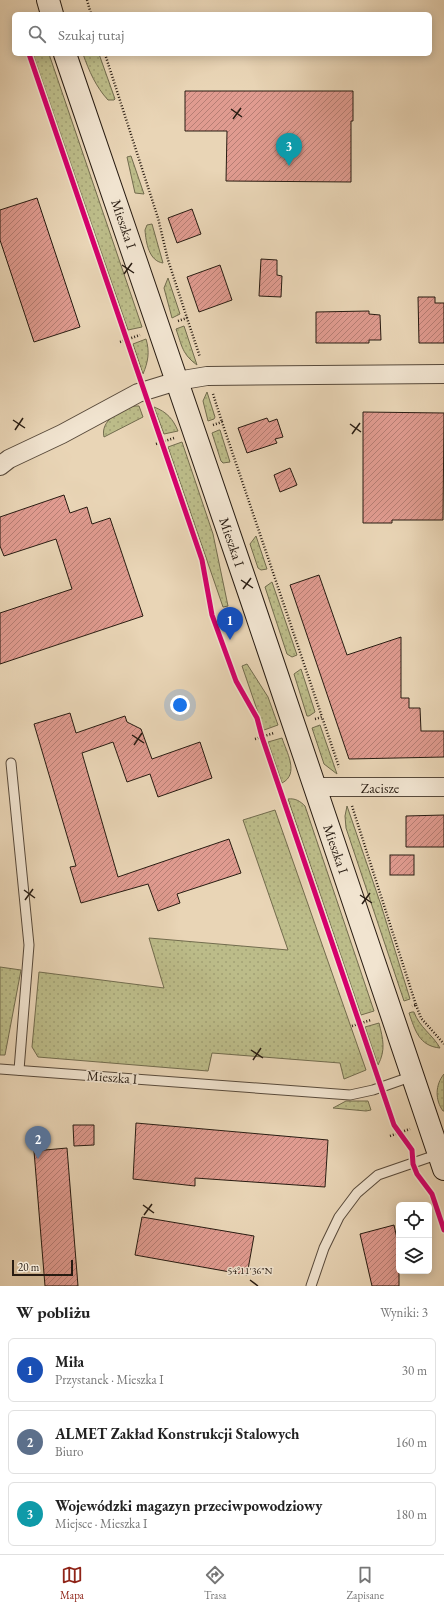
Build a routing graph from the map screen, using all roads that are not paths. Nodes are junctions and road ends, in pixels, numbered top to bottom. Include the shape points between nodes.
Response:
1 (48, 0) edge
2 (51, 12) edge
3 (66, 56) edge
4 (444, 374) edge
5 (177, 381) junction
6 (0, 466) edge
7 (11, 763) dead end
8 (444, 787) edge
9 (315, 788) junction
10 (0, 1069) edge
11 (19, 1070) junction
12 (413, 1076) junction
13 (442, 1162) edge
14 (311, 1286) edge

1 - 2 street
3 - 5 street, Mieszka I
4 - 5 street via 207,376
5 - 6 street via 138,393
5 - 9 street, Mieszka I
7 - 11 lane via 29,945
8 - 9 street, Zacisze
9 - 12 street, Mieszka I
10 - 11 lane, Mieszka I
11 - 12 lane, Mieszka I via 350,1095
12 - 13 street, Mieszka I
13 - 14 lane via 413,1164 378,1175 357,1192 339,1217 324,1248

